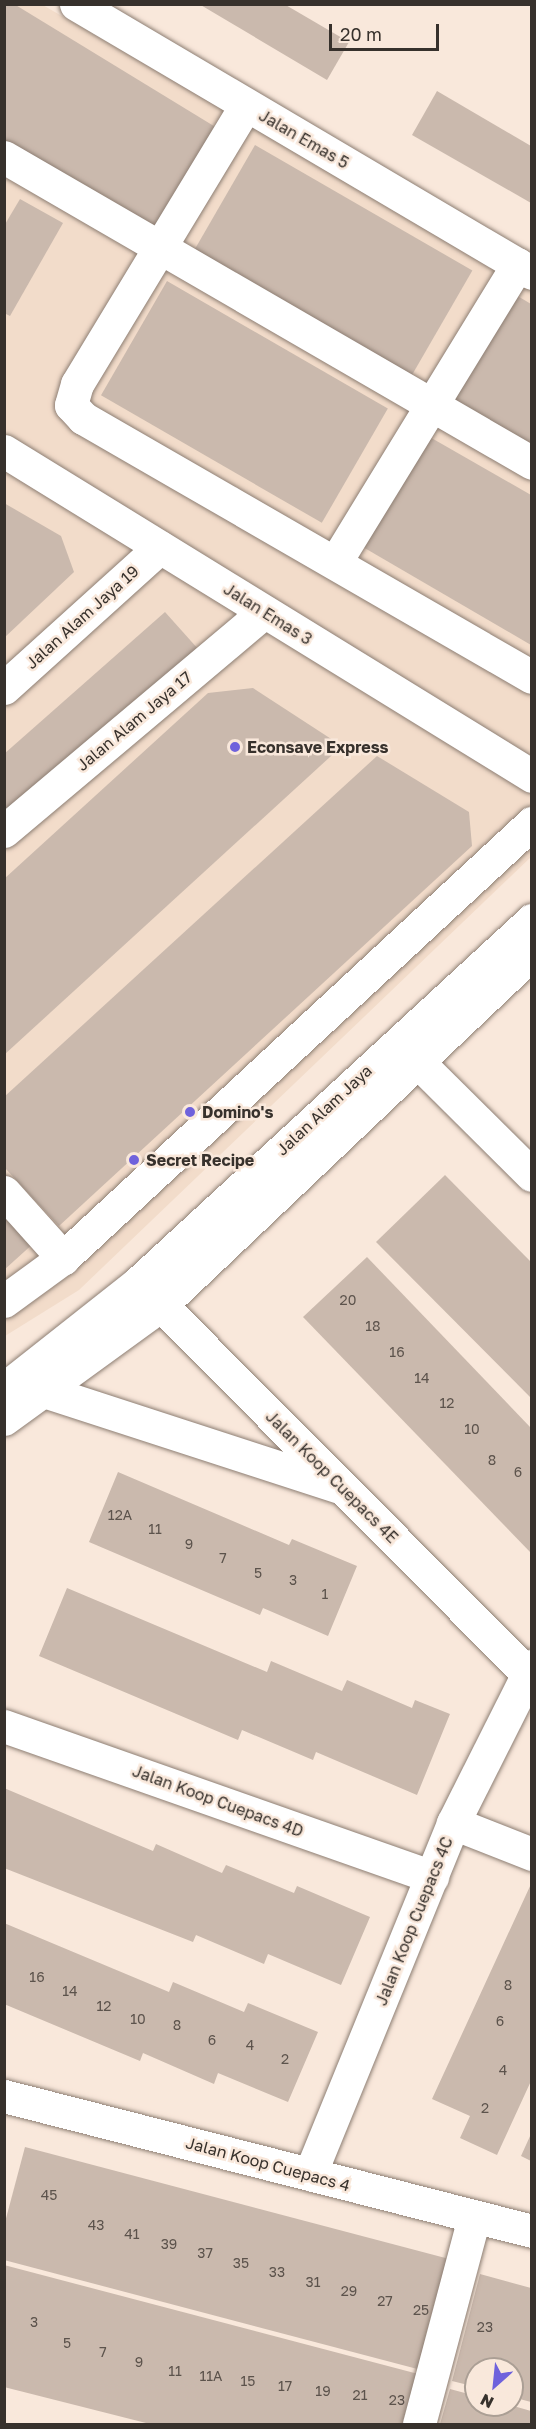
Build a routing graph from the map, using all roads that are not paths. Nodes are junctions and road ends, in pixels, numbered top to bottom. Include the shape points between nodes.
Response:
1 (76, 4) edge
2 (246, 105) junction
3 (4, 157) edge
4 (160, 250) junction
5 (525, 268) edge
6 (429, 404) junction
7 (4, 451) edge
8 (531, 463) edge
9 (160, 547) junction
10 (336, 561) junction
11 (264, 612) junction
12 (531, 677) edge
13 (5, 687) edge
14 (531, 777) edge
15 (531, 823) edge
16 (4, 831) edge
17 (531, 920) edge
18 (531, 953) edge
19 (416, 1060) junction
20 (531, 1176) edge
21 (4, 1192) edge
22 (63, 1258) junction
23 (150, 1294) junction
24 (4, 1301) edge
25 (4, 1389) edge
26 (44, 1391) junction
27 (4, 1419) edge
28 (344, 1489) junction
29 (529, 1669) edge
30 (4, 1726) edge
31 (453, 1823) junction
32 (531, 1854) edge
33 (432, 1877) junction
34 (4, 2096) edge
35 (310, 2174) junction
36 (474, 2218) junction
37 (531, 2231) edge
38 (419, 2424) edge

1 - 2 street, Jalan Emas 5
2 - 4 street
2 - 5 street, Jalan Emas 5
3 - 4 street
4 - 6 street
4 - 10 street via 76,384 71,405 83,417
5 - 6 street
6 - 8 street
6 - 10 street
7 - 9 street, Jalan Emas 3
9 - 11 street, Jalan Emas 3
9 - 13 street, Jalan Alam Jaya 19
10 - 12 street
11 - 14 street, Jalan Emas 3
11 - 16 street, Jalan Alam Jaya 17
15 - 22 street
17 - 23 street, Jalan Alam Jaya
18 - 19 street, Jalan Alam Jaya
19 - 20 street
19 - 23 street, Jalan Alam Jaya
21 - 22 street
22 - 24 street
23 - 25 street, Jalan Alam Jaya
23 - 26 street, Jalan Alam Jaya
23 - 28 street, Jalan Koop Cuepacs 4E
26 - 27 street, Jalan Alam Jaya
26 - 28 street
28 - 29 street, Jalan Koop Cuepacs 4E
29 - 31 street, Jalan Koop Cuepacs 4C
30 - 33 street, Jalan Koop Cuepacs 4D
31 - 32 street
31 - 33 street, Jalan Koop Cuepacs 4C
33 - 35 street, Jalan Koop Cuepacs 4C
34 - 35 street, Jalan Koop Cuepacs 4
35 - 36 street, Jalan Koop Cuepacs 4
36 - 37 street, Jalan Koop Cuepacs 4
36 - 38 street

